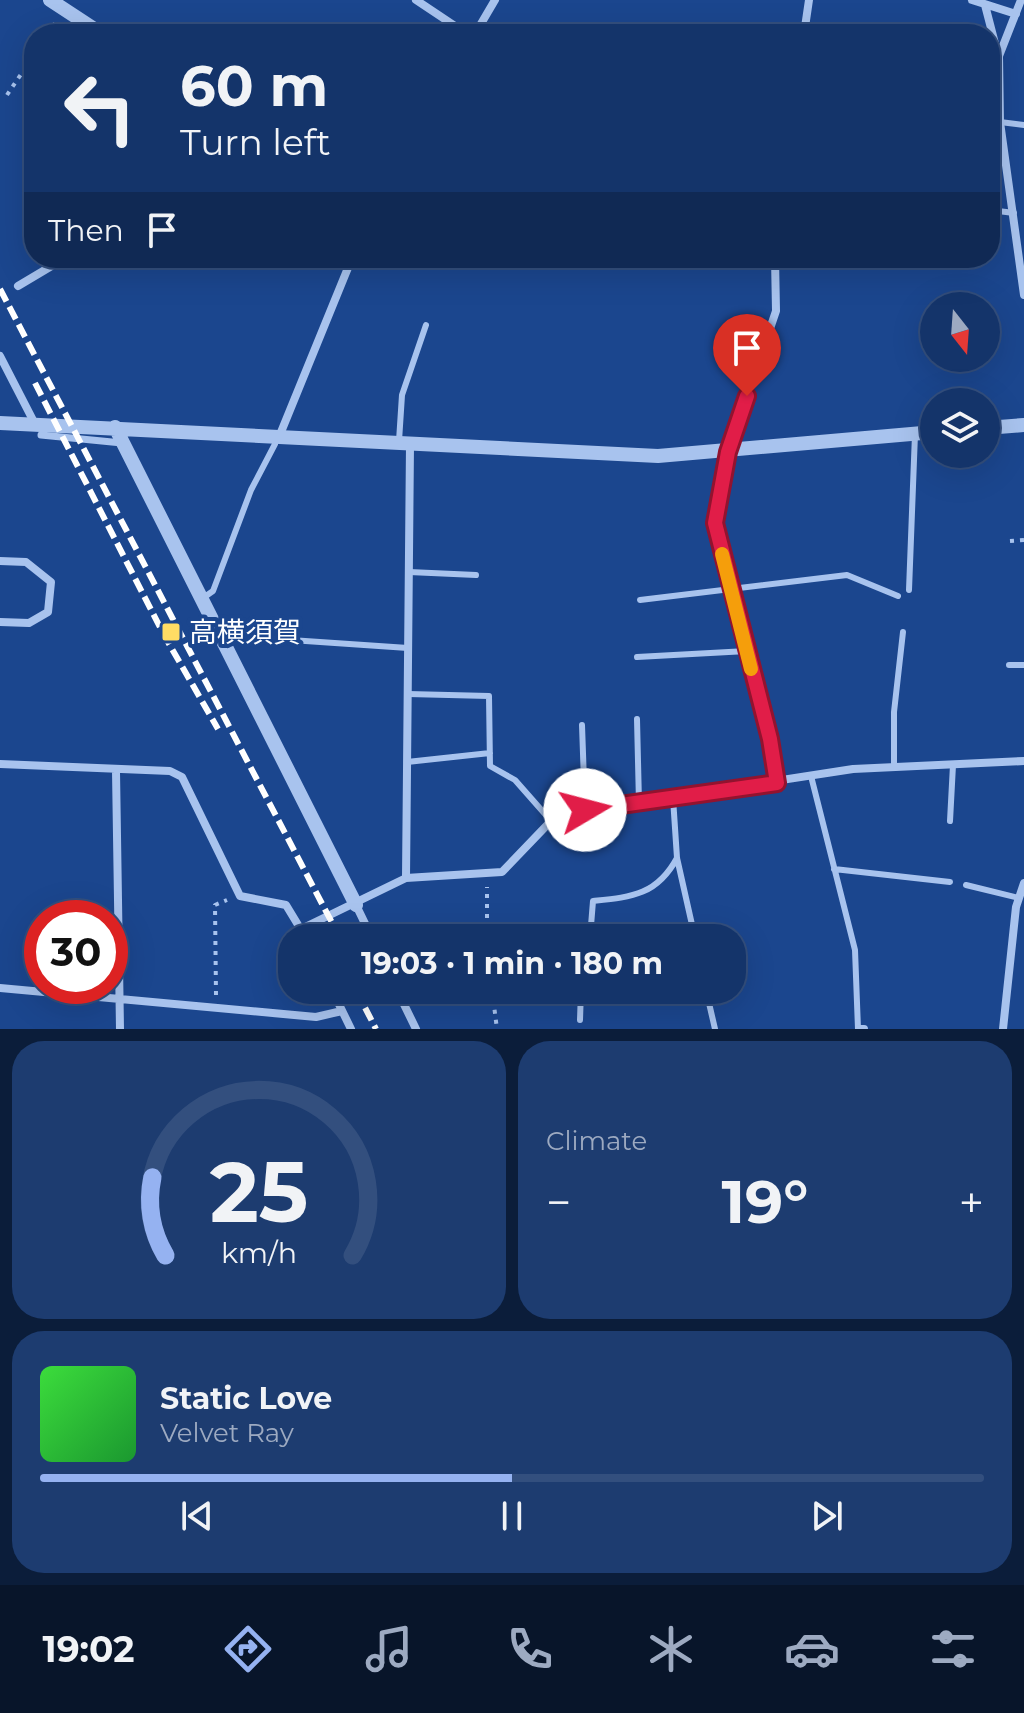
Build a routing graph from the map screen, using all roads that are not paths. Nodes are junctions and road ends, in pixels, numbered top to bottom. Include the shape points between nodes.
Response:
1 (50, 0) edge
2 (416, 0) edge
3 (495, 0) edge
4 (809, 0) edge
5 (972, 0) edge
6 (1021, 0) edge
7 (985, 5) junction
8 (1020, 14) edge
9 (87, 24) edge
10 (452, 24) edge
11 (481, 24) edge
12 (805, 24) edge
13 (988, 24) edge
14 (1000, 47) edge
15 (1000, 122) joint
16 (1024, 125) edge
17 (1000, 211) edge
18 (1014, 213) junction
19 (1024, 214) edge
20 (48, 268) edge
21 (348, 268) edge
22 (775, 268) edge
23 (18, 286) dead end
24 (1024, 295) edge
25 (426, 325) dead end
26 (0, 356) edge
27 (0, 423) edge
28 (1024, 425) edge
29 (115, 427) junction
30 (1000, 427) edge
31 (38, 430) junction
32 (920, 433) edge
33 (915, 434) junction
34 (277, 440) junction
35 (124, 443) junction
36 (405, 445) junction
37 (728, 452) junction
38 (0, 561) edge
39 (409, 572) junction
40 (476, 575) dead end
41 (909, 590) dead end
42 (731, 592) junction
43 (898, 596) dead end
44 (203, 598) junction
45 (640, 600) dead end
46 (0, 622) edge
47 (903, 632) dead end
48 (225, 642) junction
49 (408, 648) junction
50 (747, 651) junction
51 (637, 657) dead end
52 (1009, 665) dead end
53 (1024, 665) edge
54 (408, 694) junction
55 (637, 719) dead end
56 (582, 725) dead end
57 (490, 753) junction
58 (1024, 761) edge
59 (407, 762) junction
60 (0, 764) edge
61 (953, 765) junction
62 (894, 767) junction
63 (116, 771) junction
64 (811, 776) junction
65 (777, 783) junction
66 (673, 798) junction
67 (639, 803) junction
68 (585, 810) junction
69 (950, 821) dead end
70 (552, 822) junction
71 (677, 858) junction
72 (834, 869) junction
73 (406, 878) junction
74 (950, 882) dead end
75 (1024, 883) edge
76 (966, 885) dead end
77 (1019, 898) junction
78 (118, 900) edge
79 (356, 905) junction
80 (297, 924) edge
81 (321, 924) edge
82 (365, 924) edge
83 (591, 924) edge
84 (692, 924) edge
85 (0, 988) edge
86 (24, 990) edge
87 (128, 1001) edge
88 (120, 1004) edge
89 (339, 1004) edge
90 (404, 1004) edge
91 (581, 1004) edge
92 (709, 1004) edge
93 (342, 1011) junction
94 (580, 1020) dead end
95 (120, 1029) edge
96 (351, 1029) edge
97 (416, 1029) edge
98 (715, 1029) edge
99 (860, 1029) edge
100 (1003, 1029) edge

1 - 9 street
2 - 10 street
3 - 11 street
4 - 12 street
5 - 7 street
6 - 8 street
7 - 8 street
7 - 13 street
8 - 14 street
15 - 16 lane
15 - 18 street
17 - 18 lane
18 - 19 street
18 - 24 street
20 - 23 street
21 - 34 street
22 - 37 street via 776,311
25 - 36 lane via 402,395
26 - 31 street
27 - 31 street
28 - 30 street
29 - 31 street
29 - 34 street
29 - 35 street
31 - 35 street
32 - 33 street
33 - 37 street
33 - 41 lane
34 - 36 street
34 - 44 lane via 251,490 213,591
35 - 44 street
36 - 37 street via 658,456
36 - 39 street
37 - 42 street via 715,523
38 - 46 street via 26,562 51,582 48,612 29,623
39 - 40 lane
39 - 49 street
42 - 43 lane via 847,575
42 - 45 lane
42 - 50 street
44 - 48 street
47 - 62 lane
48 - 49 lane via 248,637
48 - 79 street
49 - 54 street
50 - 51 lane
50 - 65 street
52 - 53 lane
54 - 57 lane via 489,696
54 - 59 street
55 - 67 lane
56 - 68 lane
57 - 59 lane
57 - 70 lane via 490,766 515,780
58 - 61 street
59 - 73 street
60 - 63 street
61 - 62 street
61 - 69 lane
62 - 64 street
63 - 78 street
63 - 80 street via 170,771 182,777 240,896 286,905
64 - 65 street
64 - 72 lane
65 - 66 street
66 - 67 street
66 - 71 lane
67 - 68 street
68 - 70 street
70 - 73 street via 502,872
71 - 83 lane via 657,887 593,901
71 - 84 lane
72 - 74 lane
72 - 99 lane via 855,950
73 - 79 street
75 - 77 street
76 - 77 lane
77 - 100 street
79 - 81 street
79 - 82 street
85 - 86 street
87 - 93 street via 316,1017
88 - 95 street
89 - 93 street
90 - 97 street
91 - 94 lane
92 - 98 lane
93 - 96 street

